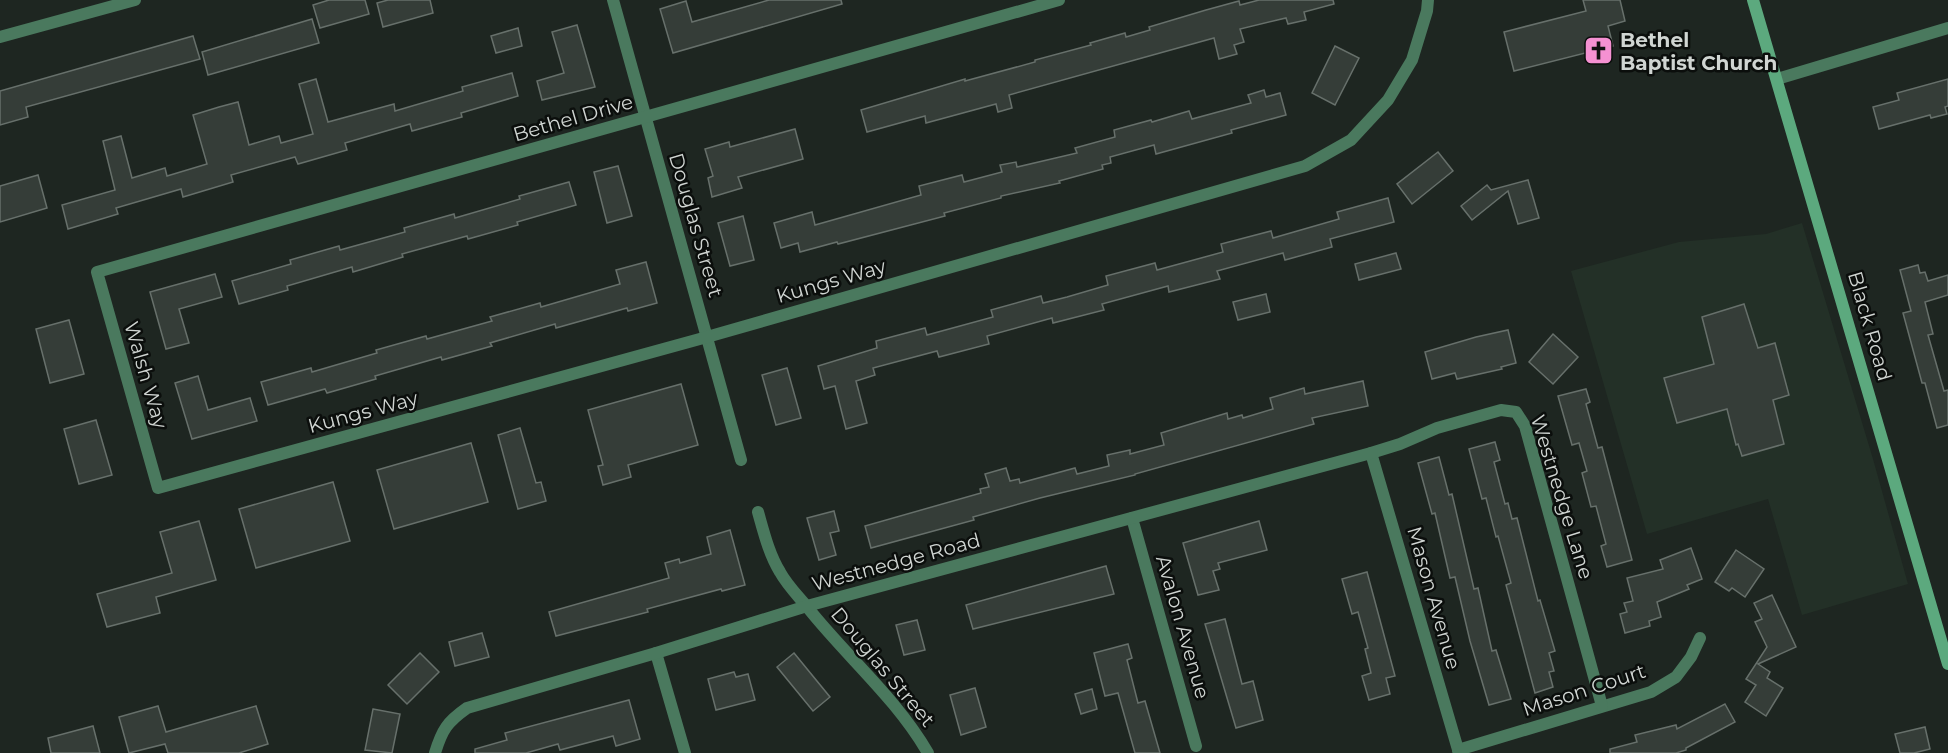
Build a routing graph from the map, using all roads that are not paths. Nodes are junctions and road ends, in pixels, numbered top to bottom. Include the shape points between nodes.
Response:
1 (135, 0) edge
2 (613, 0) edge
3 (1059, 0) edge
4 (1428, 0) edge
5 (1753, 0) edge
6 (1948, 28) edge
7 (0, 37) edge
8 (1777, 79) junction
9 (645, 117) junction
10 (97, 272) joint
11 (707, 337) junction
12 (1371, 453) junction
13 (741, 460) dead end
14 (158, 488) joint
15 (758, 512) dead end
16 (1132, 518) junction
17 (807, 606) junction
18 (1701, 638) dead end
19 (657, 653) junction
20 (1948, 664) edge
21 (1602, 706) junction
22 (1196, 746) dead end
23 (1458, 751) edge
24 (435, 753) edge
25 (685, 753) edge
26 (928, 753) edge

1 - 7 street
2 - 9 street, Douglas Street
3 - 9 street, Bethel Drive
4 - 11 street, Kungs Way via 1412,60 1388,100 1351,140 1305,166
5 - 8 main road, Black Road
6 - 8 street
8 - 20 main road, Black Road
9 - 10 street, Bethel Drive
9 - 11 street, Douglas Street
10 - 14 street, Walsh Way
11 - 13 street, Douglas Street
11 - 14 street, Kungs Way
12 - 16 street, Westnedge Road
12 - 21 street, Westnedge Lane via 1437,428 1501,410 1516,412 1525,426
12 - 23 street, Mason Avenue
15 - 17 street, Douglas Street via 781,573
16 - 17 street, Westnedge Road
16 - 22 street, Avalon Avenue
17 - 19 street, Westnedge Road
17 - 26 street, Douglas Street via 890,700
18 - 21 street, Mason Court via 1676,677 1651,692
19 - 24 street, Westnedge Road via 467,708 451,719
19 - 25 street
21 - 23 street, Mason Court

